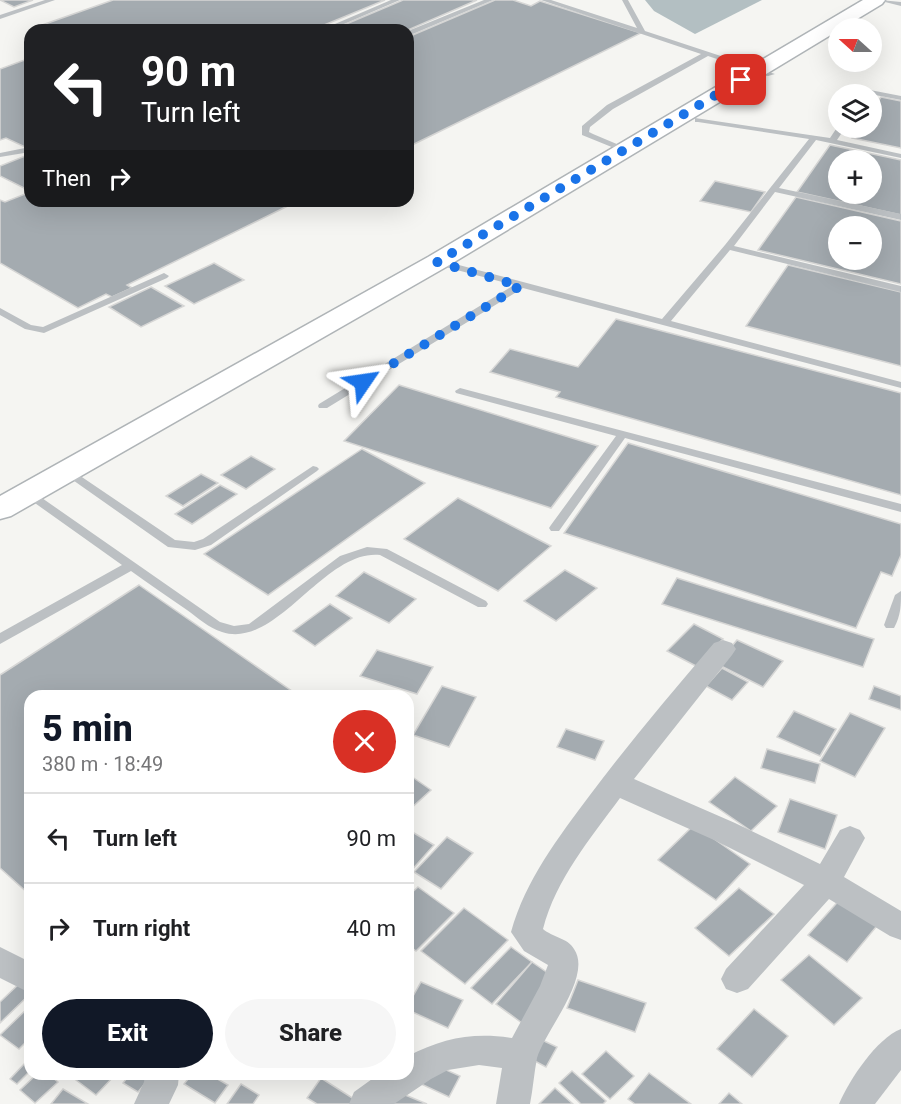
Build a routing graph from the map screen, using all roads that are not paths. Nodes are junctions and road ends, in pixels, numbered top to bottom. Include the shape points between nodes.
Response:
1 (52, 0) edge
2 (398, 0) edge
3 (490, 0) edge
4 (544, 0) edge
5 (625, 0) edge
6 (889, 1) edge
7 (0, 17) edge
8 (863, 18) edge
9 (339, 24) edge
10 (642, 31) junction
11 (414, 32) edge
12 (828, 38) edge
13 (708, 53) junction
14 (765, 72) junction
15 (882, 95) edge
16 (901, 98) edge
17 (699, 120) junction
18 (814, 138) junction
19 (834, 138) edge
20 (832, 141) junction
21 (627, 150) junction
22 (24, 151) edge
23 (0, 154) edge
24 (901, 156) edge
25 (773, 189) junction
26 (901, 217) edge
27 (728, 247) junction
28 (445, 264) junction
29 (164, 276) dead end
30 (520, 286) junction
31 (901, 289) edge
32 (0, 311) edge
33 (664, 323) junction
34 (901, 385) edge
35 (460, 391) dead end
36 (323, 406) dead end
37 (623, 434) junction
38 (313, 469) dead end
39 (74, 476) junction
40 (36, 499) junction
41 (901, 508) edge
42 (0, 509) edge
43 (0, 528) edge
44 (555, 528) dead end
45 (131, 564) junction
46 (901, 595) edge
47 (482, 604) dead end
48 (890, 625) dead end
49 (2, 636) edge
50 (723, 649) dead end
51 (614, 783) junction
52 (850, 838) dead end
53 (826, 882) junction
54 (901, 927) edge
55 (0, 961) edge
56 (24, 975) edge
57 (737, 979) dead end
58 (901, 1044) edge
59 (520, 1055) junction
60 (414, 1072) edge
61 (161, 1080) edge
62 (400, 1080) edge
63 (151, 1104) edge
64 (366, 1104) edge
65 (513, 1104) edge
66 (856, 1104) edge

1 - 7 lane
2 - 9 lane
3 - 11 lane
4 - 10 lane
5 - 10 lane
6 - 8 street
6 - 14 street
10 - 13 lane
12 - 14 street
13 - 14 lane
13 - 21 lane via 610,107 586,126 585,133 590,136
14 - 17 street
14 - 21 street
15 - 16 lane
17 - 18 lane
17 - 28 street
18 - 20 lane
18 - 25 lane
19 - 20 lane
20 - 24 lane
21 - 28 street
22 - 23 lane
25 - 26 lane
25 - 27 lane
27 - 31 lane
27 - 33 lane
28 - 30 lane
28 - 39 street
29 - 32 lane via 44,330 28,327
30 - 33 lane
30 - 36 lane
33 - 34 lane
35 - 37 lane
37 - 41 lane
37 - 44 lane
38 - 39 lane via 207,542 195,546 172,544
39 - 40 street
40 - 42 street
40 - 43 street
40 - 45 lane
45 - 47 lane via 216,625 237,632 253,627 344,559 370,550 383,552
45 - 49 lane
46 - 48 lane
50 - 51 street
51 - 53 street
51 - 59 street via 561,857 538,895 529,920 526,932 530,939 559,954 565,965 559,984
52 - 53 street
53 - 54 street
53 - 57 street
55 - 56 street
58 - 66 street
59 - 60 street via 477,1050 443,1056
59 - 65 street
61 - 63 street
62 - 64 street

